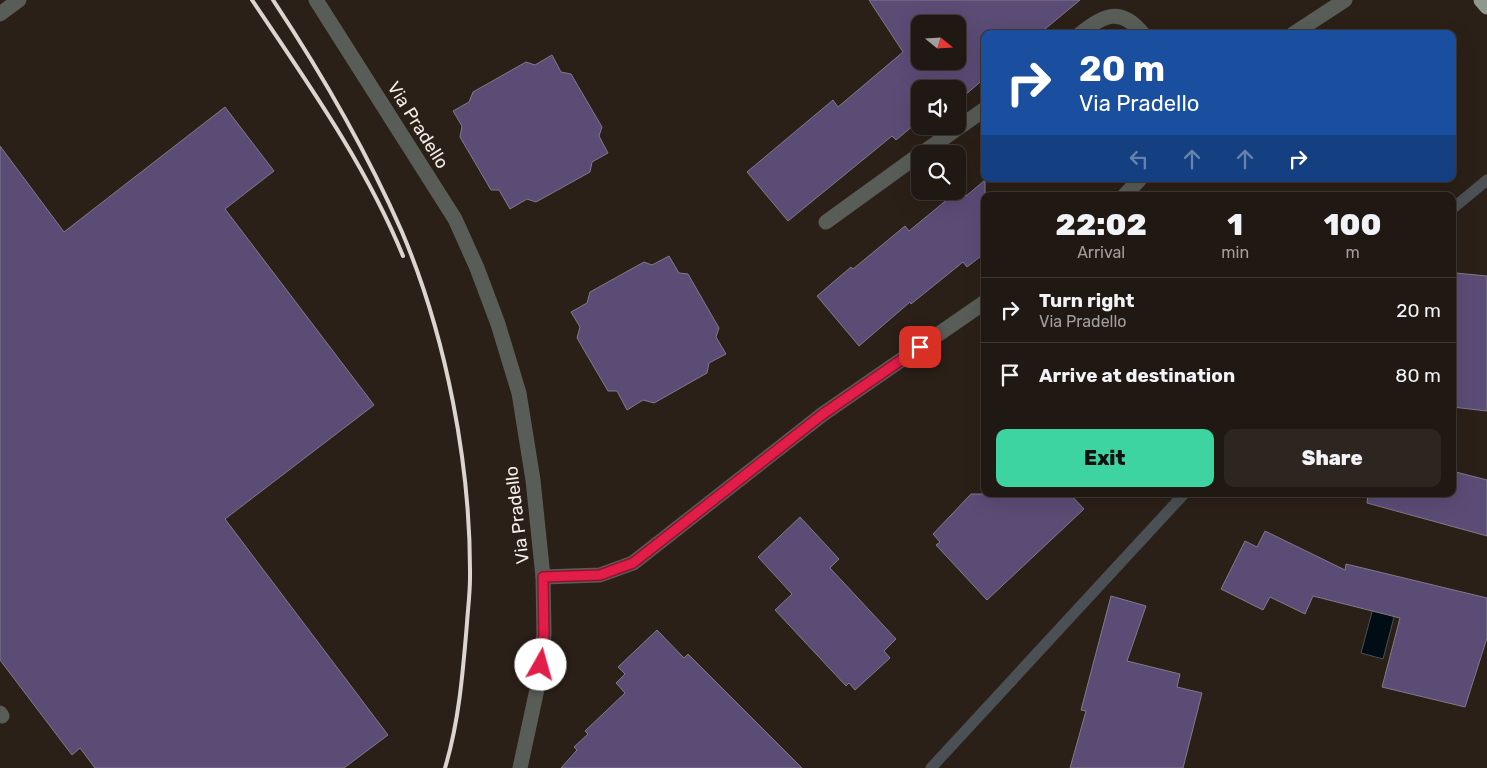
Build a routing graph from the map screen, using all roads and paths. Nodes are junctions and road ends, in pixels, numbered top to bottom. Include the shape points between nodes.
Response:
1 (19, 0) edge
2 (316, 0) edge
3 (1345, 0) edge
4 (1481, 0) edge
5 (1487, 7) edge
6 (0, 14) edge
7 (1085, 30) edge
8 (1139, 30) edge
9 (1299, 30) edge
10 (981, 112) edge
11 (933, 145) edge
12 (911, 161) edge
13 (1137, 182) edge
14 (1128, 192) edge
15 (826, 222) dead end
16 (981, 305) edge
17 (543, 577) junction
18 (520, 768) edge

1 - 6 street
2 - 17 street, Via Pradello via 455,219 477,268 498,324 518,393 533,480
3 - 9 street
4 - 5 main road
7 - 8 street via 1096,20 1109,16 1130,20
10 - 11 street
12 - 15 street
13 - 14 street
16 - 17 street, Via Pradello via 823,414 633,563 600,575
17 - 18 street via 544,634 540,671

